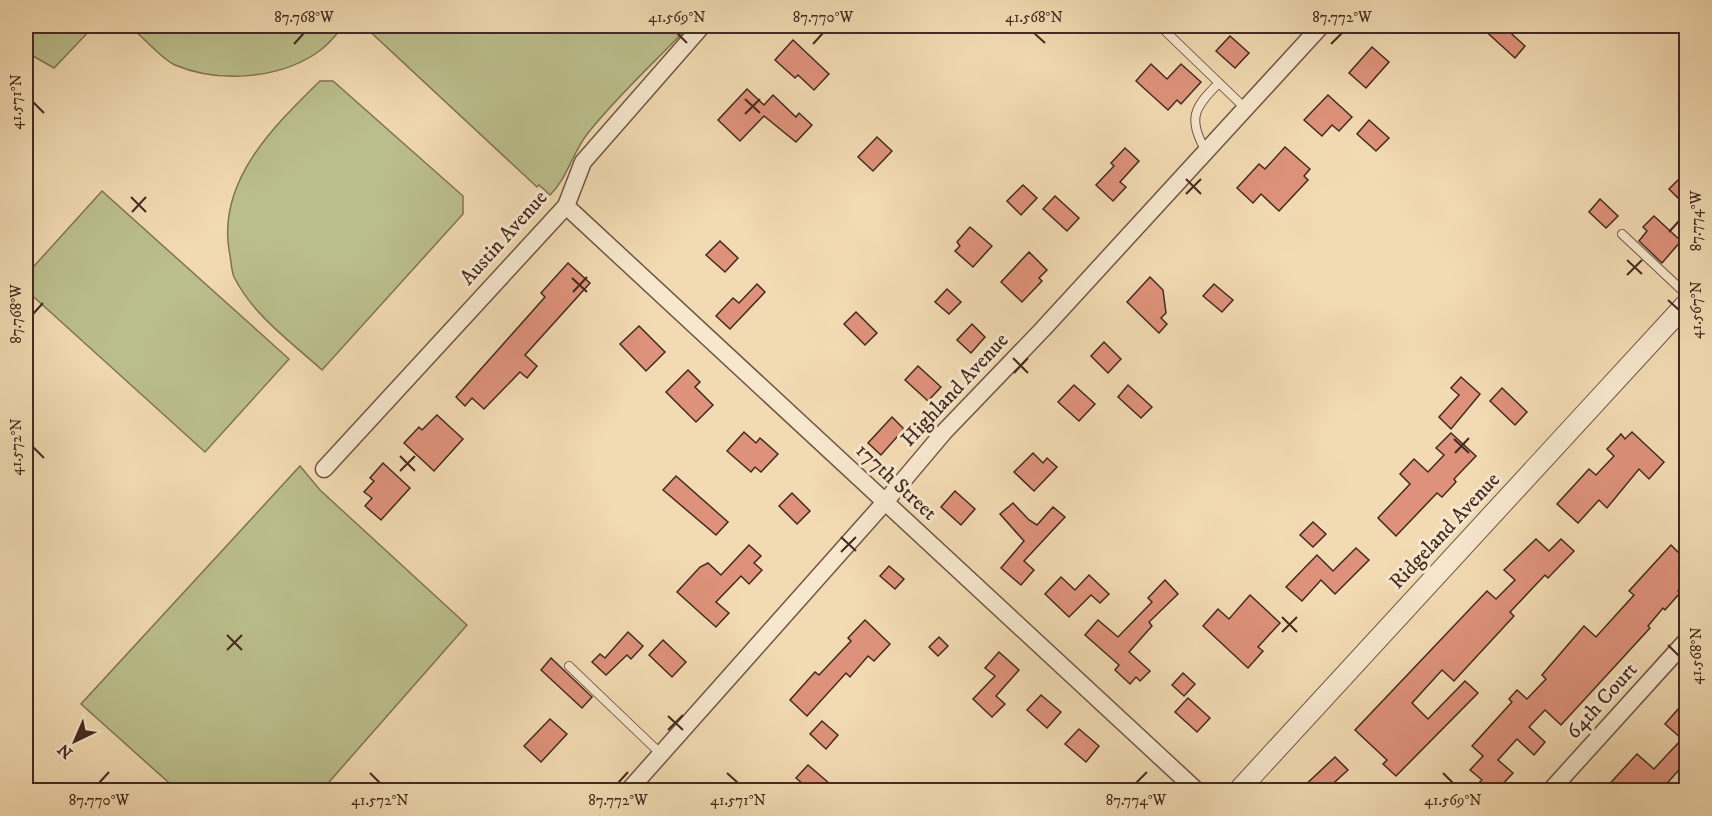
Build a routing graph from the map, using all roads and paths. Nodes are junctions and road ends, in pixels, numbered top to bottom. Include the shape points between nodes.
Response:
1 (702, 26) edge
2 (1160, 26) edge
3 (1321, 26) edge
4 (1219, 82) junction
5 (1245, 108) junction
6 (1206, 151) junction
7 (566, 206) junction
8 (1622, 234) dead end
9 (1686, 294) edge
10 (1686, 304) edge
11 (324, 469) dead end
12 (885, 502) junction
13 (1686, 641) edge
14 (569, 666) dead end
15 (661, 754) junction
16 (629, 790) edge
17 (1196, 790) edge
18 (1239, 790) edge
19 (1551, 790) edge

1 - 7 street, Austin Avenue via 584,162
2 - 4 lane
3 - 5 street, Highland Avenue
4 - 5 lane
4 - 6 lane via 1195,112 1194,125
5 - 6 street, Highland Avenue
6 - 12 street, Highland Avenue via 944,432
7 - 11 street, Austin Avenue
7 - 12 street, 177th Street
8 - 9 lane
10 - 18 street, Ridgeland Avenue
12 - 15 street, Highland Avenue
12 - 17 street, 177th Street
13 - 19 street, 64th Court
14 - 15 lane
15 - 16 street, Highland Avenue

